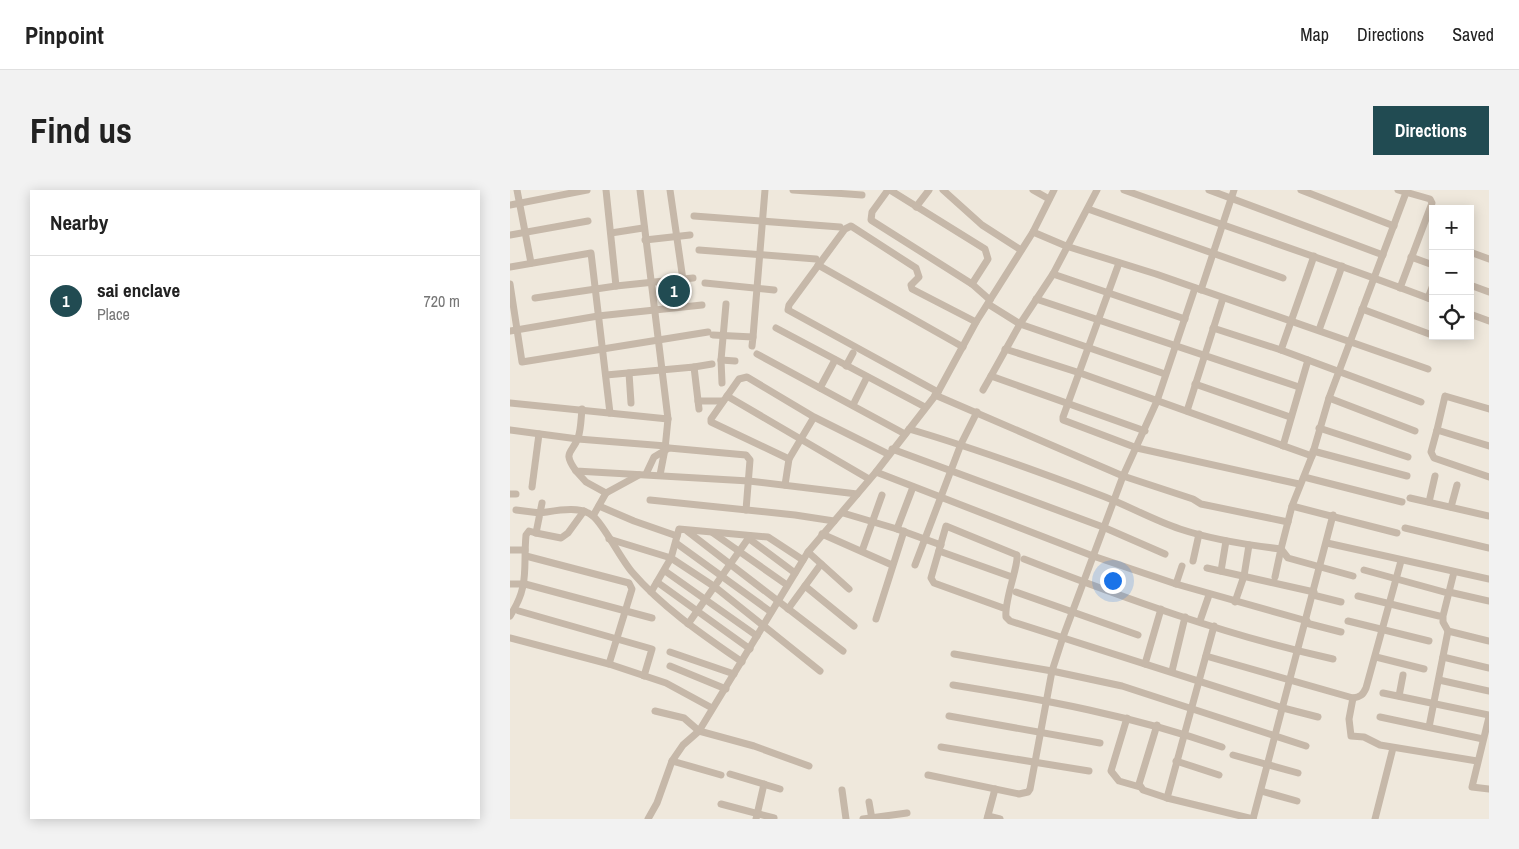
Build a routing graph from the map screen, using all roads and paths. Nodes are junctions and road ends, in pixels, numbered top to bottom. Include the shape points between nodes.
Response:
1 (517, 190) edge
2 (587, 190) edge
3 (606, 190) edge
4 (640, 190) edge
5 (670, 190) edge
6 (765, 190) edge
7 (793, 190) edge
8 (889, 190) edge
9 (929, 190) edge
10 (943, 190) edge
11 (1033, 190) edge
12 (1054, 190) edge
13 (1058, 190) edge
14 (1097, 190) edge
15 (1124, 190) edge
16 (1209, 190) edge
17 (1300, 190) edge
18 (1398, 190) edge
19 (1407, 191) edge
20 (1232, 194) edge
21 (1323, 194) edge
22 (862, 195) dead end
23 (1050, 199) junction
24 (519, 203) junction
25 (510, 205) edge
26 (916, 206) junction
27 (1088, 209) junction
28 (694, 216) dead end
29 (588, 221) dead end
30 (762, 221) junction
31 (1222, 226) junction
32 (1394, 226) junction
33 (840, 227) dead end
34 (643, 228) junction
35 (1032, 232) junction
36 (525, 233) junction
37 (611, 233) junction
38 (510, 235) edge
39 (690, 235) dead end
40 (677, 237) junction
41 (645, 240) junction
42 (1066, 246) junction
43 (699, 250) dead end
44 (1021, 250) junction
45 (1213, 253) junction
46 (1474, 253) edge
47 (760, 255) junction
48 (1383, 255) junction
49 (1314, 256) junction
50 (1411, 257) junction
51 (1489, 259) edge
52 (817, 262) junction
53 (531, 263) junction
54 (1119, 263) junction
55 (1429, 264) edge
56 (1342, 266) junction
57 (510, 268) edge
58 (1053, 274) junction
59 (694, 278) dead end
60 (1283, 278) dead end
61 (1373, 278) junction
62 (683, 280) junction
63 (651, 283) junction
64 (705, 283) dead end
65 (510, 284) edge
66 (972, 284) junction
67 (616, 286) junction
68 (1474, 286) edge
69 (1400, 288) junction
70 (757, 289) junction
71 (1198, 289) junction
72 (595, 290) junction
73 (774, 290) dead end
74 (1108, 292) junction
75 (1489, 292) edge
76 (535, 298) dead end
77 (1223, 298) junction
78 (1036, 299) junction
79 (1429, 299) edge
80 (989, 302) junction
81 (726, 304) dead end
82 (702, 306) dead end
83 (1362, 309) junction
84 (654, 310) junction
85 (1474, 315) edge
86 (598, 316) junction
87 (1185, 319) junction
88 (1098, 320) junction
89 (1291, 320) junction
90 (1489, 321) edge
91 (976, 322) junction
92 (1020, 324) junction
93 (776, 328) dead end
94 (1213, 328) junction
95 (1319, 330) junction
96 (514, 331) edge
97 (1429, 334) edge
98 (724, 336) junction
99 (753, 337) junction
100 (658, 340) junction
101 (1350, 340) junction
102 (752, 346) dead end
103 (1176, 346) junction
104 (963, 347) junction
105 (1088, 348) junction
106 (603, 349) junction
107 (1005, 349) junction
108 (1281, 350) junction
109 (756, 354) dead end
110 (853, 354) dead end
111 (1204, 355) junction
112 (721, 360) junction
113 (835, 360) junction
114 (1308, 360) junction
115 (735, 361) dead end
116 (712, 364) dead end
117 (846, 366) junction
118 (694, 367) junction
119 (1428, 369) dead end
120 (662, 370) junction
121 (1338, 372) junction
122 (629, 373) junction
123 (1080, 373) junction
124 (1165, 374) junction
125 (606, 375) junction
126 (990, 376) junction
127 (868, 377) junction
128 (722, 382) dead end
129 (1195, 384) junction
130 (1300, 387) junction
131 (820, 388) junction
132 (983, 390) dead end
133 (936, 394) junction
134 (725, 398) junction
135 (1329, 398) junction
136 (1157, 401) junction
137 (1068, 402) junction
138 (1421, 402) dead end
139 (510, 403) edge
140 (631, 404) dead end
141 (853, 405) junction
142 (925, 407) junction
143 (582, 409) junction
144 (1489, 409) edge
145 (976, 412) junction
146 (1187, 412) junction
147 (610, 413) junction
148 (814, 417) junction
149 (1290, 417) junction
150 (668, 419) junction
151 (1319, 428) junction
152 (510, 430) edge
153 (1437, 430) junction
154 (907, 431) junction
155 (1144, 431) junction
156 (1415, 431) dead end
157 (539, 434) junction
158 (578, 439) junction
159 (800, 440) junction
160 (961, 444) junction
161 (1283, 446) junction
162 (1489, 446) edge
163 (666, 448) junction
164 (1137, 448) junction
165 (890, 452) junction
166 (1312, 454) junction
167 (1408, 457) dead end
168 (789, 459) junction
169 (576, 471) junction
170 (951, 471) junction
171 (876, 472) junction
172 (644, 474) junction
173 (660, 475) junction
174 (1123, 476) junction
175 (1407, 476) dead end
176 (1435, 476) dead end
177 (1304, 477) junction
178 (1489, 477) edge
179 (869, 480) junction
180 (749, 481) junction
181 (1299, 484) junction
182 (785, 485) junction
183 (1457, 485) dead end
184 (532, 487) dead end
185 (913, 487) junction
186 (606, 493) junction
187 (857, 494) junction
188 (882, 495) dead end
189 (940, 497) junction
190 (1410, 498) dead end
191 (650, 500) dead end
192 (1114, 500) junction
193 (1402, 502) dead end
194 (1429, 502) junction
195 (542, 503) dead end
196 (599, 506) junction
197 (1292, 506) junction
198 (1451, 507) junction
199 (516, 510) dead end
200 (746, 510) junction
201 (584, 512) junction
202 (540, 513) junction
203 (842, 513) junction
204 (593, 516) junction
205 (1334, 516) junction
206 (1489, 516) edge
207 (834, 521) junction
208 (872, 522) junction
209 (1288, 522) junction
210 (1103, 527) junction
211 (1404, 528) dead end
212 (687, 530) junction
213 (900, 530) junction
214 (710, 532) junction
215 (536, 533) junction
216 (1397, 533) dead end
217 (822, 534) junction
218 (1199, 534) junction
219 (749, 537) junction
220 (608, 539) junction
221 (676, 539) junction
222 (924, 539) junction
223 (1226, 541) junction
224 (1326, 543) junction
225 (1249, 545) junction
226 (940, 548) junction
227 (1489, 548) edge
228 (1281, 549) junction
229 (510, 550) edge
230 (739, 551) junction
231 (862, 551) junction
232 (808, 552) junction
233 (526, 553) junction
234 (1165, 554) dead end
235 (1093, 556) junction
236 (671, 558) junction
237 (1024, 559) dead end
238 (803, 560) junction
239 (1193, 561) dead end
240 (1401, 561) junction
241 (731, 562) junction
242 (821, 564) junction
243 (892, 564) junction
244 (914, 565) dead end
245 (1182, 566) dead end
246 (1320, 566) junction
247 (1207, 568) dead end
248 (1364, 570) dead end
249 (665, 571) junction
250 (1221, 571) junction
251 (1454, 572) junction
252 (794, 573) junction
253 (723, 575) junction
254 (1244, 576) junction
255 (1353, 576) dead end
256 (1012, 577) junction
257 (1275, 577) dead end
258 (1396, 579) junction
259 (1489, 579) edge
260 (657, 582) junction
261 (1084, 582) junction
262 (510, 584) edge
263 (525, 584) junction
264 (1176, 584) junction
265 (787, 585) junction
266 (805, 586) junction
267 (715, 587) junction
268 (849, 589) dead end
269 (651, 592) junction
270 (1016, 592) dead end
271 (1446, 592) junction
272 (1314, 594) junction
273 (1209, 595) junction
274 (1358, 596) dead end
275 (705, 600) junction
276 (778, 601) junction
277 (1489, 601) edge
278 (1235, 602) junction
279 (1341, 602) dead end
280 (1390, 604) junction
281 (788, 608) junction
282 (1006, 609) junction
283 (1161, 609) junction
284 (624, 610) junction
285 (699, 610) junction
286 (519, 611) dead end
287 (1073, 611) junction
288 (771, 612) junction
289 (510, 616) edge
290 (1439, 616) dead end
291 (1185, 617) junction
292 (652, 618) dead end
293 (876, 619) dead end
294 (1348, 621) dead end
295 (1200, 622) junction
296 (1306, 622) junction
297 (688, 624) junction
298 (762, 626) junction
299 (854, 626) dead end
300 (1214, 626) junction
301 (1383, 630) junction
302 (1448, 631) junction
303 (1341, 632) dead end
304 (1138, 635) dead end
305 (757, 636) junction
306 (616, 637) junction
307 (1063, 637) junction
308 (510, 638) edge
309 (1429, 641) dead end
310 (1489, 641) edge
311 (750, 649) junction
312 (843, 651) dead end
313 (670, 652) dead end
314 (1298, 652) junction
315 (954, 654) dead end
316 (1206, 656) junction
317 (1376, 657) junction
318 (1443, 657) junction
319 (1333, 659) dead end
320 (742, 662) junction
321 (609, 664) junction
322 (1145, 664) junction
323 (670, 666) dead end
324 (1489, 668) edge
325 (1424, 669) dead end
326 (1052, 670) junction
327 (820, 671) dead end
328 (1172, 671) junction
329 (734, 674) junction
330 (1403, 674) dead end
331 (644, 676) junction
332 (1198, 679) junction
333 (1291, 680) junction
334 (1438, 680) junction
335 (953, 684) dead end
336 (726, 689) junction
337 (1489, 691) edge
338 (1382, 692) dead end
339 (1399, 696) junction
340 (1353, 698) junction
341 (1046, 700) junction
342 (1434, 703) junction
343 (712, 708) junction
344 (1191, 708) junction
345 (1283, 708) junction
346 (655, 711) dead end
347 (949, 716) dead end
348 (1318, 717) dead end
349 (1380, 717) dead end
350 (1127, 718) junction
351 (1489, 720) edge
352 (1157, 725) junction
353 (1429, 727) junction
354 (700, 731) junction
355 (1040, 731) junction
356 (1183, 734) junction
357 (1275, 736) junction
358 (1483, 739) junction
359 (1100, 743) dead end
360 (1306, 746) dead end
361 (941, 747) dead end
362 (1222, 747) dead end
363 (1393, 748) junction
364 (1233, 755) dead end
365 (672, 761) junction
366 (1176, 761) junction
367 (1477, 761) junction
368 (1036, 763) junction
369 (1268, 764) junction
370 (809, 766) dead end
371 (1089, 771) dead end
372 (1298, 772) dead end
373 (730, 774) dead end
374 (721, 775) dead end
375 (928, 775) dead end
376 (1219, 775) dead end
377 (764, 784) junction
378 (1140, 787) junction
379 (780, 789) dead end
380 (995, 789) junction
381 (1489, 789) edge
382 (842, 790) dead end
383 (1261, 791) junction
384 (1167, 798) junction
385 (1297, 801) dead end
386 (869, 802) dead end
387 (722, 804) dead end
388 (908, 813) dead end
389 (757, 816) edge
390 (987, 817) edge
391 (774, 818) edge
392 (871, 818) edge
393 (648, 819) edge
394 (846, 819) edge
395 (863, 819) edge
396 (1000, 819) edge
397 (1253, 819) edge
398 (1376, 819) edge

1 - 24 street
2 - 24 street
3 - 37 street
4 - 34 street
5 - 40 street
6 - 30 street
7 - 22 street
8 - 26 street
8 - 66 street via 872,212 871,220
9 - 26 street
10 - 44 street via 982,225
11 - 23 street
12 - 23 street
13 - 23 street
14 - 27 street
15 - 31 street
16 - 20 street
17 - 21 street
18 - 19 street
19 - 32 street
19 - 50 street via 1430,199 1432,203
20 - 31 street
20 - 48 street
21 - 32 street
23 - 35 street
24 - 25 street
24 - 36 street
26 - 66 street via 988,252 988,259
27 - 42 street
27 - 45 street
28 - 30 street
29 - 36 street
30 - 33 street
30 - 47 street
31 - 45 street
31 - 49 street
32 - 48 street
34 - 37 street
34 - 41 street
35 - 42 street
35 - 44 street
36 - 38 street
36 - 53 street
37 - 67 street
39 - 40 street
40 - 41 street
40 - 62 street
41 - 63 street
42 - 54 street
42 - 58 street
43 - 47 street
44 - 80 street
45 - 60 street
45 - 71 street
46 - 51 street
47 - 52 street
47 - 70 street
48 - 61 street
49 - 56 street
49 - 89 street
50 - 55 street
50 - 69 street
52 - 91 street via 845,229 852,226 916,268 919,276 912,289
52 - 104 street
52 - 133 street via 788,305 788,310
53 - 57 street
53 - 72 street via 591,254
54 - 71 street
54 - 74 street
56 - 61 street
56 - 95 street
58 - 74 street
58 - 78 street
59 - 62 street
61 - 69 street
61 - 83 street
62 - 63 street
63 - 67 street
63 - 84 street
64 - 70 street
65 - 96 street
66 - 80 street
67 - 72 street
68 - 75 street
69 - 79 street
70 - 73 street
70 - 99 street
71 - 77 street
71 - 87 street
72 - 76 street
72 - 86 street
74 - 87 street
74 - 88 street
77 - 89 street
77 - 94 street
78 - 88 street
78 - 92 street
80 - 91 street
80 - 92 street
81 - 98 street
82 - 84 street
83 - 97 street
83 - 101 street
84 - 86 street
84 - 100 street
85 - 90 street
86 - 96 street
86 - 106 street
87 - 103 street
88 - 103 street
88 - 105 street
89 - 95 street
89 - 108 street
91 - 104 street
92 - 105 street
92 - 107 street
93 - 113 street
94 - 108 street
94 - 111 street
95 - 101 street
96 - 106 street via 522,362
98 - 99 street
98 - 100 street via 711,333
98 - 112 street
99 - 102 street
100 - 106 street
100 - 120 street
101 - 119 street
101 - 121 street
103 - 111 street
103 - 124 street
104 - 133 street
105 - 123 street
105 - 124 street
106 - 125 street
107 - 123 street
107 - 126 street
108 - 114 street
109 - 131 street
110 - 117 street
111 - 129 street
111 - 130 street
112 - 115 street
112 - 128 street
113 - 117 street
113 - 131 street
114 - 121 street
114 - 130 street
116 - 118 street
117 - 127 street
118 - 120 street
118 - 134 street via 698,405
120 - 122 street
120 - 150 street
121 - 135 street
121 - 138 street
122 - 125 street
122 - 140 street
123 - 136 street
123 - 137 street
124 - 136 street
125 - 147 street
126 - 132 street
126 - 137 street
127 - 141 street
127 - 142 street
129 - 146 street
129 - 149 street
130 - 149 street
131 - 141 street
133 - 142 street
133 - 145 street
134 - 148 street via 738,379 747,377
134 - 159 street
134 - 168 street via 711,416 711,422
135 - 151 street
135 - 156 street
136 - 146 street
136 - 155 street
137 - 155 street
137 - 164 street via 1063,417 1065,421
139 - 143 street
141 - 154 street
142 - 154 street
143 - 147 street
143 - 158 street
144 - 153 street via 1446,396
145 - 160 street
145 - 174 street
146 - 161 street
147 - 150 street
148 - 159 street
148 - 165 street
149 - 161 street
150 - 163 street
151 - 166 street
151 - 167 street
152 - 157 street
153 - 162 street
153 - 178 street via 1431,452 1434,458
154 - 160 street
154 - 165 street
155 - 164 street
157 - 158 street
157 - 184 street
158 - 163 street
158 - 169 street via 572,445 569,457
159 - 168 street
159 - 179 street
160 - 170 street
160 - 192 street
161 - 166 street
163 - 172 street via 654,457
163 - 173 street
163 - 180 street via 746,454 750,460
164 - 174 street
164 - 181 street
165 - 170 street
165 - 171 street
166 - 175 street
166 - 177 street
168 - 182 street
169 - 172 street
169 - 186 street via 586,482
170 - 189 street
170 - 210 street
171 - 179 street
171 - 185 street
172 - 173 street
172 - 186 street
173 - 180 street
174 - 192 street
174 - 209 street via 1201,504
176 - 194 street
177 - 181 street
177 - 193 street
179 - 187 street
180 - 182 street
180 - 200 street
181 - 197 street
182 - 187 street
183 - 198 street
185 - 189 street
185 - 213 street
186 - 196 street
187 - 203 street
188 - 208 street
189 - 222 street
189 - 235 street
190 - 194 street
191 - 200 street
192 - 210 street
192 - 218 street
194 - 198 street
195 - 202 street
196 - 204 street
196 - 221 street
197 - 205 street
197 - 209 street
198 - 206 street
199 - 202 street
200 - 207 street
201 - 202 street via 560,510
201 - 204 street
201 - 215 street via 561,538
202 - 215 street
203 - 207 street
203 - 208 street
204 - 220 street
205 - 216 street
205 - 224 street
207 - 217 street
208 - 213 street
208 - 231 street
209 - 228 street
210 - 234 street
210 - 235 street
211 - 227 street
212 - 214 street
212 - 221 street via 679,529
212 - 241 street
213 - 222 street
213 - 243 street
214 - 219 street
214 - 230 street
215 - 233 street via 527,533
217 - 231 street
217 - 232 street
218 - 223 street
218 - 239 street
219 - 230 street
219 - 238 street via 771,538
219 - 252 street
220 - 236 street
220 - 269 street via 624,563
221 - 236 street
221 - 253 street
222 - 226 street
222 - 244 street
223 - 225 street
223 - 250 street
224 - 240 street
224 - 246 street
225 - 228 street
225 - 254 street
226 - 256 street
226 - 256 street via 948,526 1015,554 1018,560
226 - 282 street via 931,578 934,583
228 - 246 street via 1288,558
228 - 257 street
229 - 233 street
230 - 241 street
230 - 265 street
231 - 243 street
232 - 238 street
232 - 242 street
233 - 263 street
233 - 284 street via 629,583 632,589
235 - 261 street
235 - 264 street
236 - 249 street
236 - 267 street
237 - 261 street
238 - 252 street
240 - 251 street
240 - 258 street
241 - 253 street
241 - 276 street
242 - 266 street
242 - 268 street
243 - 293 street
245 - 264 street
246 - 255 street
246 - 272 street
247 - 250 street
248 - 258 street
249 - 260 street
249 - 275 street
250 - 254 street
251 - 259 street
251 - 271 street
252 - 265 street
253 - 267 street
253 - 288 street
254 - 272 street
254 - 278 street
256 - 282 street
258 - 271 street
258 - 280 street
260 - 269 street
260 - 285 street
261 - 283 street
261 - 287 street
262 - 263 street
263 - 284 street
263 - 289 street
264 - 273 street
265 - 276 street
266 - 281 street
266 - 299 street
267 - 275 street
267 - 298 street
269 - 297 street
270 - 287 street
271 - 277 street
271 - 302 street via 1442,619
272 - 279 street
272 - 296 street
273 - 278 street
273 - 295 street
274 - 280 street
275 - 285 street
275 - 305 street
276 - 281 street
276 - 288 street
278 - 296 street
280 - 290 street
280 - 301 street
281 - 312 street
282 - 307 street via 1006,617 1010,621
283 - 291 street
283 - 322 street
284 - 292 street
284 - 306 street
285 - 297 street
285 - 311 street
286 - 306 street
287 - 304 street
287 - 307 street
288 - 298 street
291 - 295 street
291 - 328 street
294 - 301 street
295 - 300 street
296 - 303 street
296 - 314 street
297 - 320 street
298 - 305 street
298 - 327 street
300 - 314 street
300 - 316 street
301 - 309 street
301 - 317 street
302 - 310 street
302 - 318 street
305 - 311 street
306 - 321 street
306 - 331 street via 652,649
307 - 322 street
307 - 326 street
308 - 321 street
311 - 320 street
313 - 329 street
314 - 319 street
314 - 333 street
315 - 326 street
316 - 332 street
316 - 333 street
317 - 325 street
317 - 340 street via 1363,695
318 - 324 street
318 - 334 street
320 - 329 street
321 - 331 street
322 - 328 street
323 - 336 street
326 - 341 street
326 - 344 street via 1122,686
328 - 332 street
329 - 336 street
330 - 339 street
331 - 343 street via 666,683
332 - 344 street
332 - 345 street
333 - 340 street
333 - 345 street
334 - 337 street
334 - 342 street
335 - 341 street
336 - 343 street
338 - 339 street
339 - 342 street
340 - 363 street via 1349,719 1351,736 1364,737
341 - 350 street
341 - 355 street
342 - 351 street
342 - 353 street
343 - 354 street
344 - 356 street
344 - 357 street
345 - 348 street
345 - 357 street
346 - 354 street via 684,718
347 - 355 street
349 - 353 street
350 - 352 street
350 - 378 street via 1111,770 1119,781
351 - 358 street
352 - 356 street
352 - 378 street via 1139,781
353 - 358 street
354 - 365 street via 683,745
354 - 370 street
355 - 359 street
355 - 368 street
356 - 362 street
356 - 366 street
357 - 360 street
357 - 369 street
358 - 367 street
361 - 368 street
363 - 367 street
363 - 398 street
364 - 369 street
365 - 374 street
365 - 393 street
366 - 376 street
366 - 384 street
367 - 381 street via 1472,787
368 - 371 street
368 - 380 street via 1028,792 1019,794
369 - 372 street
369 - 383 street
373 - 377 street
375 - 380 street
377 - 379 street
377 - 389 street
378 - 384 street
380 - 390 street
382 - 394 street
383 - 385 street
383 - 397 street
384 - 397 street
386 - 392 street
387 - 389 street
388 - 392 street
389 - 391 street
390 - 396 street
392 - 395 street

